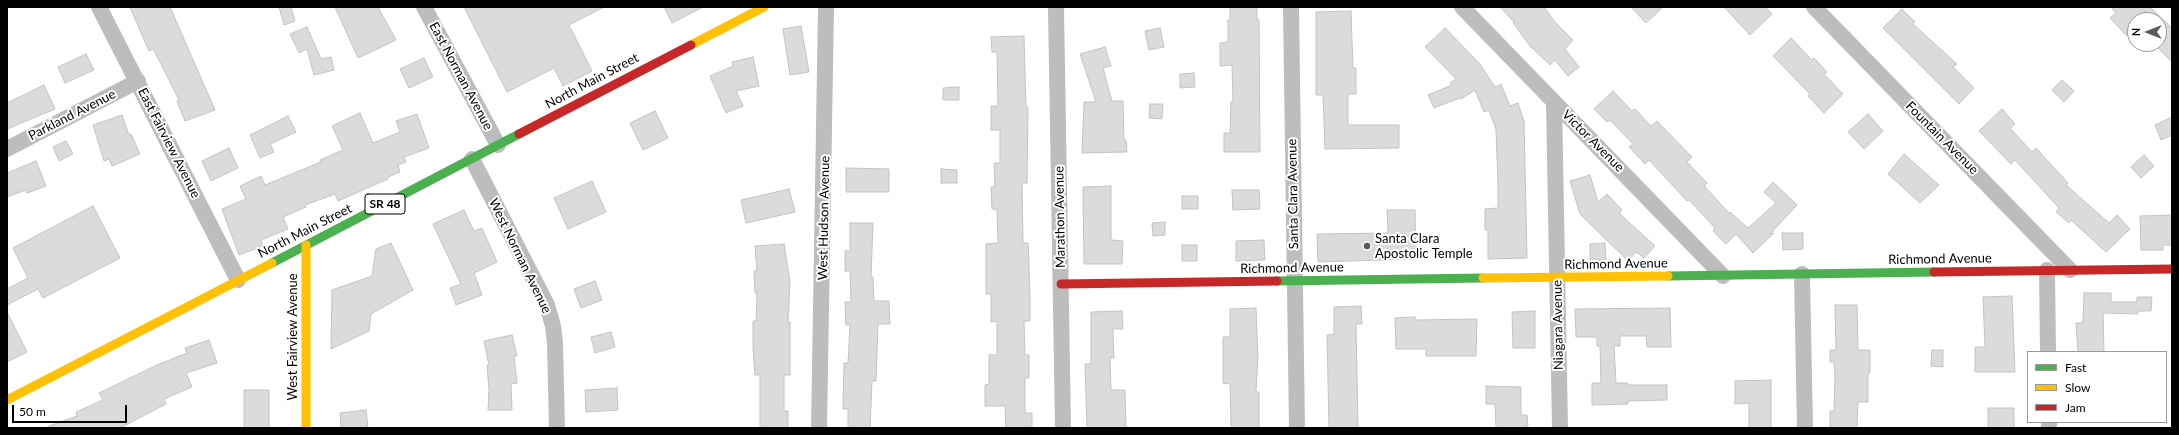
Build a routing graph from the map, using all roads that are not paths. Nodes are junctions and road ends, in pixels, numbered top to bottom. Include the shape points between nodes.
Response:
1 (99, 7) edge
2 (424, 7) edge
3 (826, 7) edge
4 (1056, 7) edge
5 (1291, 7) edge
6 (1462, 7) edge
7 (1814, 7) edge
8 (755, 9) edge
9 (138, 81) junction
10 (1554, 102) junction
11 (498, 145) junction
12 (7, 149) edge
13 (472, 159) junction
14 (306, 245) junction
15 (2172, 269) edge
16 (2047, 270) junction
17 (2070, 270) junction
18 (1802, 274) junction
19 (1723, 276) junction
20 (1558, 277) junction
21 (238, 280) junction
22 (1295, 281) junction
23 (1061, 284) junction
24 (2048, 351) edge
25 (7, 400) edge
26 (306, 428) edge
27 (557, 428) edge
28 (819, 428) edge
29 (1063, 428) edge
30 (1297, 428) edge
31 (1560, 428) edge
32 (1805, 428) edge

1 - 9 street, East Fairview Avenue
2 - 11 street, East Norman Avenue
3 - 28 street, West Hudson Avenue
4 - 23 street, Marathon Avenue
5 - 22 street, Santa Clara Avenue
6 - 10 street, Victor Avenue
7 - 17 street, Fountain Avenue
8 - 11 street, North Main Street / SR 48
9 - 12 street, Parkland Avenue
9 - 21 street, East Fairview Avenue
10 - 19 street, Victor Avenue
10 - 20 street, Niagara Avenue
11 - 13 street, North Main Street / SR 48
13 - 14 street, North Main Street / SR 48
13 - 27 street, West Norman Avenue via 547,305 555,343
14 - 21 street, North Main Street / SR 48
14 - 26 street, West Fairview Avenue
15 - 17 street, Richmond Avenue
16 - 17 street, Richmond Avenue
16 - 18 street, Richmond Avenue
16 - 24 street
18 - 19 street, Richmond Avenue
18 - 32 street
19 - 20 street, Richmond Avenue
20 - 22 street, Richmond Avenue
20 - 31 street, Niagara Avenue
21 - 25 street, North Main Street / SR 48
22 - 23 street, Richmond Avenue
22 - 30 street, Santa Clara Avenue
23 - 29 street, Marathon Avenue

